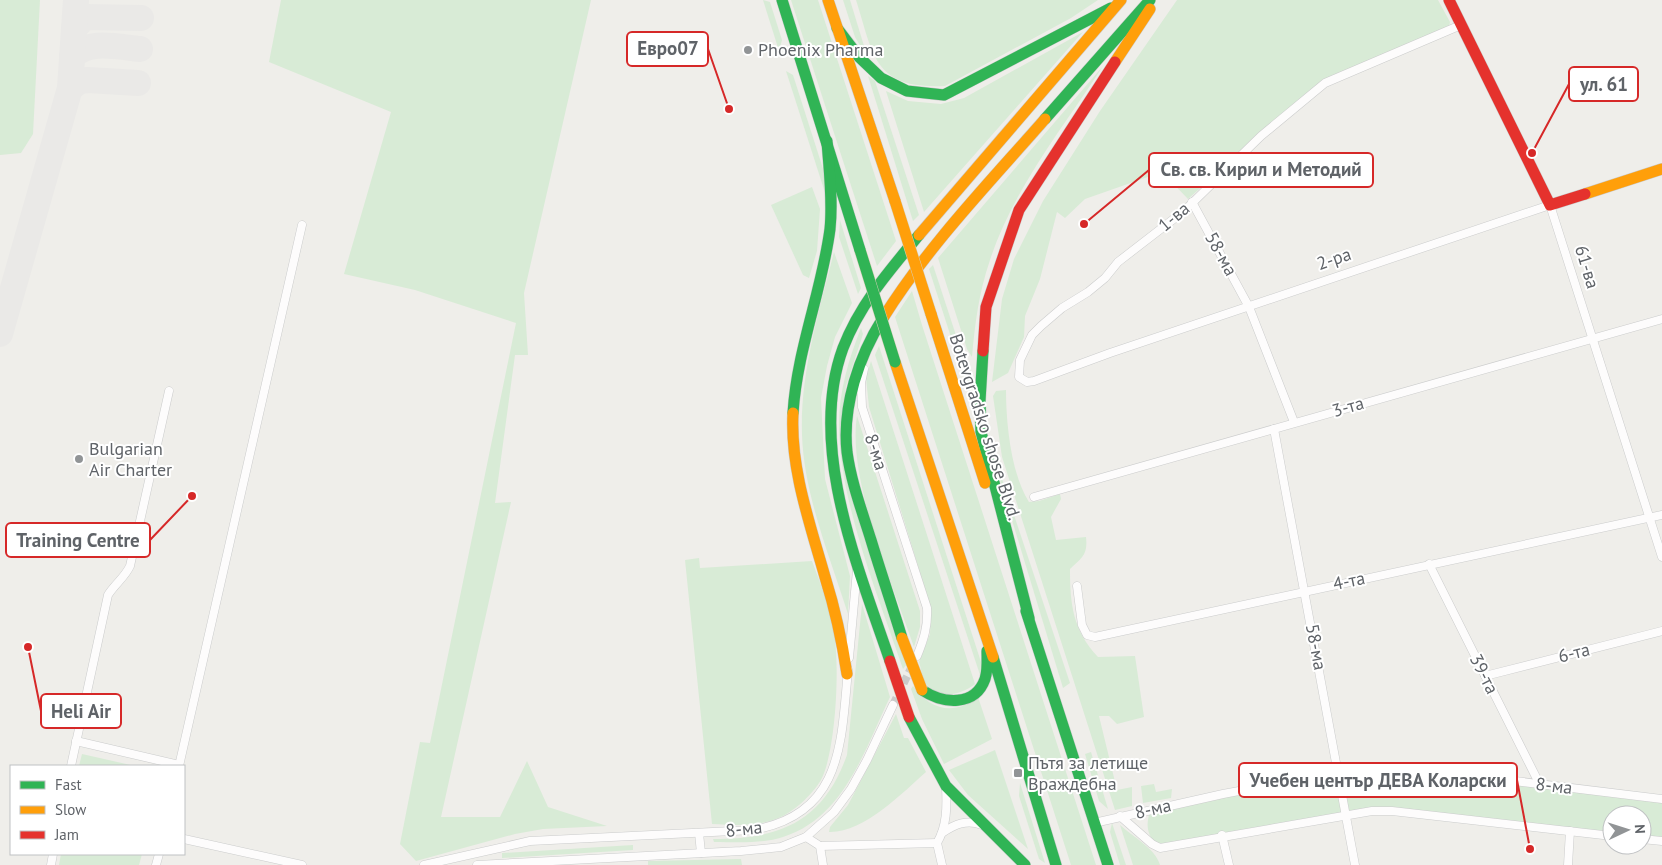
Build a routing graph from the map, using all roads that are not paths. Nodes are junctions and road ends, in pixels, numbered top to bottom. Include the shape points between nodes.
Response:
1 (782, 0) edge
2 (828, 0) edge
3 (1150, 0) edge
4 (1157, 0) edge
5 (1452, 1) edge
6 (1119, 2) edge
7 (1461, 25) junction
8 (837, 28) junction
9 (827, 141) junction
10 (1662, 169) edge
11 (1192, 202) junction
12 (1550, 205) junction
13 (302, 225) dead end
14 (1249, 306) junction
15 (1662, 319) edge
16 (875, 331) junction
17 (1591, 338) junction
18 (1020, 377) joint
19 (169, 391) dead end
20 (1294, 422) junction
21 (1274, 429) junction
22 (1034, 497) dead end
23 (1662, 515) edge
24 (1649, 518) junction
25 (1662, 557) edge
26 (858, 563) junction
27 (1429, 564) junction
28 (1077, 586) dead end
29 (1305, 590) junction
30 (1029, 618) junction
31 (1662, 631) edge
32 (986, 639) junction
33 (917, 656) tunnel mouth
34 (847, 674) junction
35 (1485, 676) junction
36 (893, 705) tunnel mouth
37 (76, 741) junction
38 (71, 765) edge
39 (175, 765) edge
40 (179, 765) edge
41 (1339, 772) junction
42 (1540, 785) junction
43 (946, 786) junction
44 (1662, 799) edge
45 (1347, 815) junction
46 (1120, 816) junction
47 (1094, 823) junction
48 (988, 827) junction
49 (1570, 831) junction
50 (699, 833) junction
51 (942, 833) junction
52 (1602, 835) edge
53 (1222, 836) junction
54 (806, 837) junction
55 (185, 839) edge
56 (937, 843) junction
57 (820, 846) junction
58 (701, 853) junction
59 (302, 865) edge
60 (424, 865) edge
61 (477, 865) edge
62 (822, 865) edge
63 (942, 865) edge
64 (1025, 865) edge
65 (1056, 865) edge
66 (1108, 865) edge
67 (1228, 865) edge
68 (1355, 865) edge
69 (1568, 865) edge

1 - 9 main road
2 - 8 main road, Botevgradsko shose Blvd.
3 - 16 main road via 965,210 897,296
4 - 30 main road via 1019,210 986,307 981,432
5 - 7 main road, 61-ва
6 - 8 main road via 944,95 918,95 883,80 864,65
6 - 26 main road via 878,283 853,323 835,373 831,456
7 - 11 street, 1-ва via 1325,83 1261,136
7 - 12 main road, 61-ва
8 - 30 main road, Botevgradsko shose Blvd., bridge via 896,201
9 - 32 main road, bridge
9 - 34 main road via 831,220 798,367 793,418 795,452 839,619
10 - 12 main road, 2-ра
11 - 14 street, 58-ма
11 - 18 street, 1-ва via 1118,262 1088,292 1040,326 1020,360
12 - 14 street, 2-ра
12 - 17 street, 61-ва
13 - 40 street
14 - 18 street, 2-ра via 1034,381 1027,382
14 - 20 street, 58-ма
15 - 17 street, 3-та
16 - 32 main road, bridge via 855,378 848,409 847,450 853,484 922,690 939,701 963,700 973,694 985,679
16 - 33 street, 8-ма via 861,383 862,407 927,608 925,638
17 - 20 street, 3-та
17 - 24 street, 61-ва
19 - 37 street via 130,566 108,594
20 - 21 street, 3-та
21 - 22 street, 3-та
21 - 29 street, 58-ма
23 - 24 street, 4-та
24 - 25 street, 61-ва
24 - 27 street, 4-та
26 - 34 street, 8-ма
26 - 43 main road, bridge via 909,717
27 - 29 street, 4-та
27 - 35 street, 39-та
28 - 29 street, 4-та via 1082,625 1087,635 1095,637
29 - 41 street, 58-ма
30 - 47 main road, Botevgradsko shose Blvd.
31 - 35 street, 6-та
32 - 65 main road
34 - 50 street, 8-ма via 836,764 820,794 803,810 770,827
35 - 42 street, 39-та
36 - 54 street, 8-ма via 851,789 834,812
37 - 38 street
37 - 39 street
41 - 42 street, 8-ма via 1391,769
41 - 45 street, 58-ма
41 - 46 street, 8-ма
42 - 44 street, 8-ма
43 - 48 main road
43 - 51 street via 947,810
45 - 49 street, 8-ма via 1392,811
45 - 53 street, 8-ма
45 - 68 street, 58-ма
46 - 47 street, 8-ма
46 - 53 street, 8-ма via 1160,848
47 - 66 main road, Botevgradsko shose Blvd.
48 - 51 street via 964,822
48 - 64 main road
49 - 52 street, 8-ма
49 - 69 street
50 - 58 street
50 - 60 street, 8-ма via 530,841
51 - 56 street
53 - 67 street
54 - 57 street
54 - 58 street, 8-ма via 781,847
55 - 59 street
56 - 57 street
56 - 63 street
57 - 62 street
58 - 61 street, 8-ма

